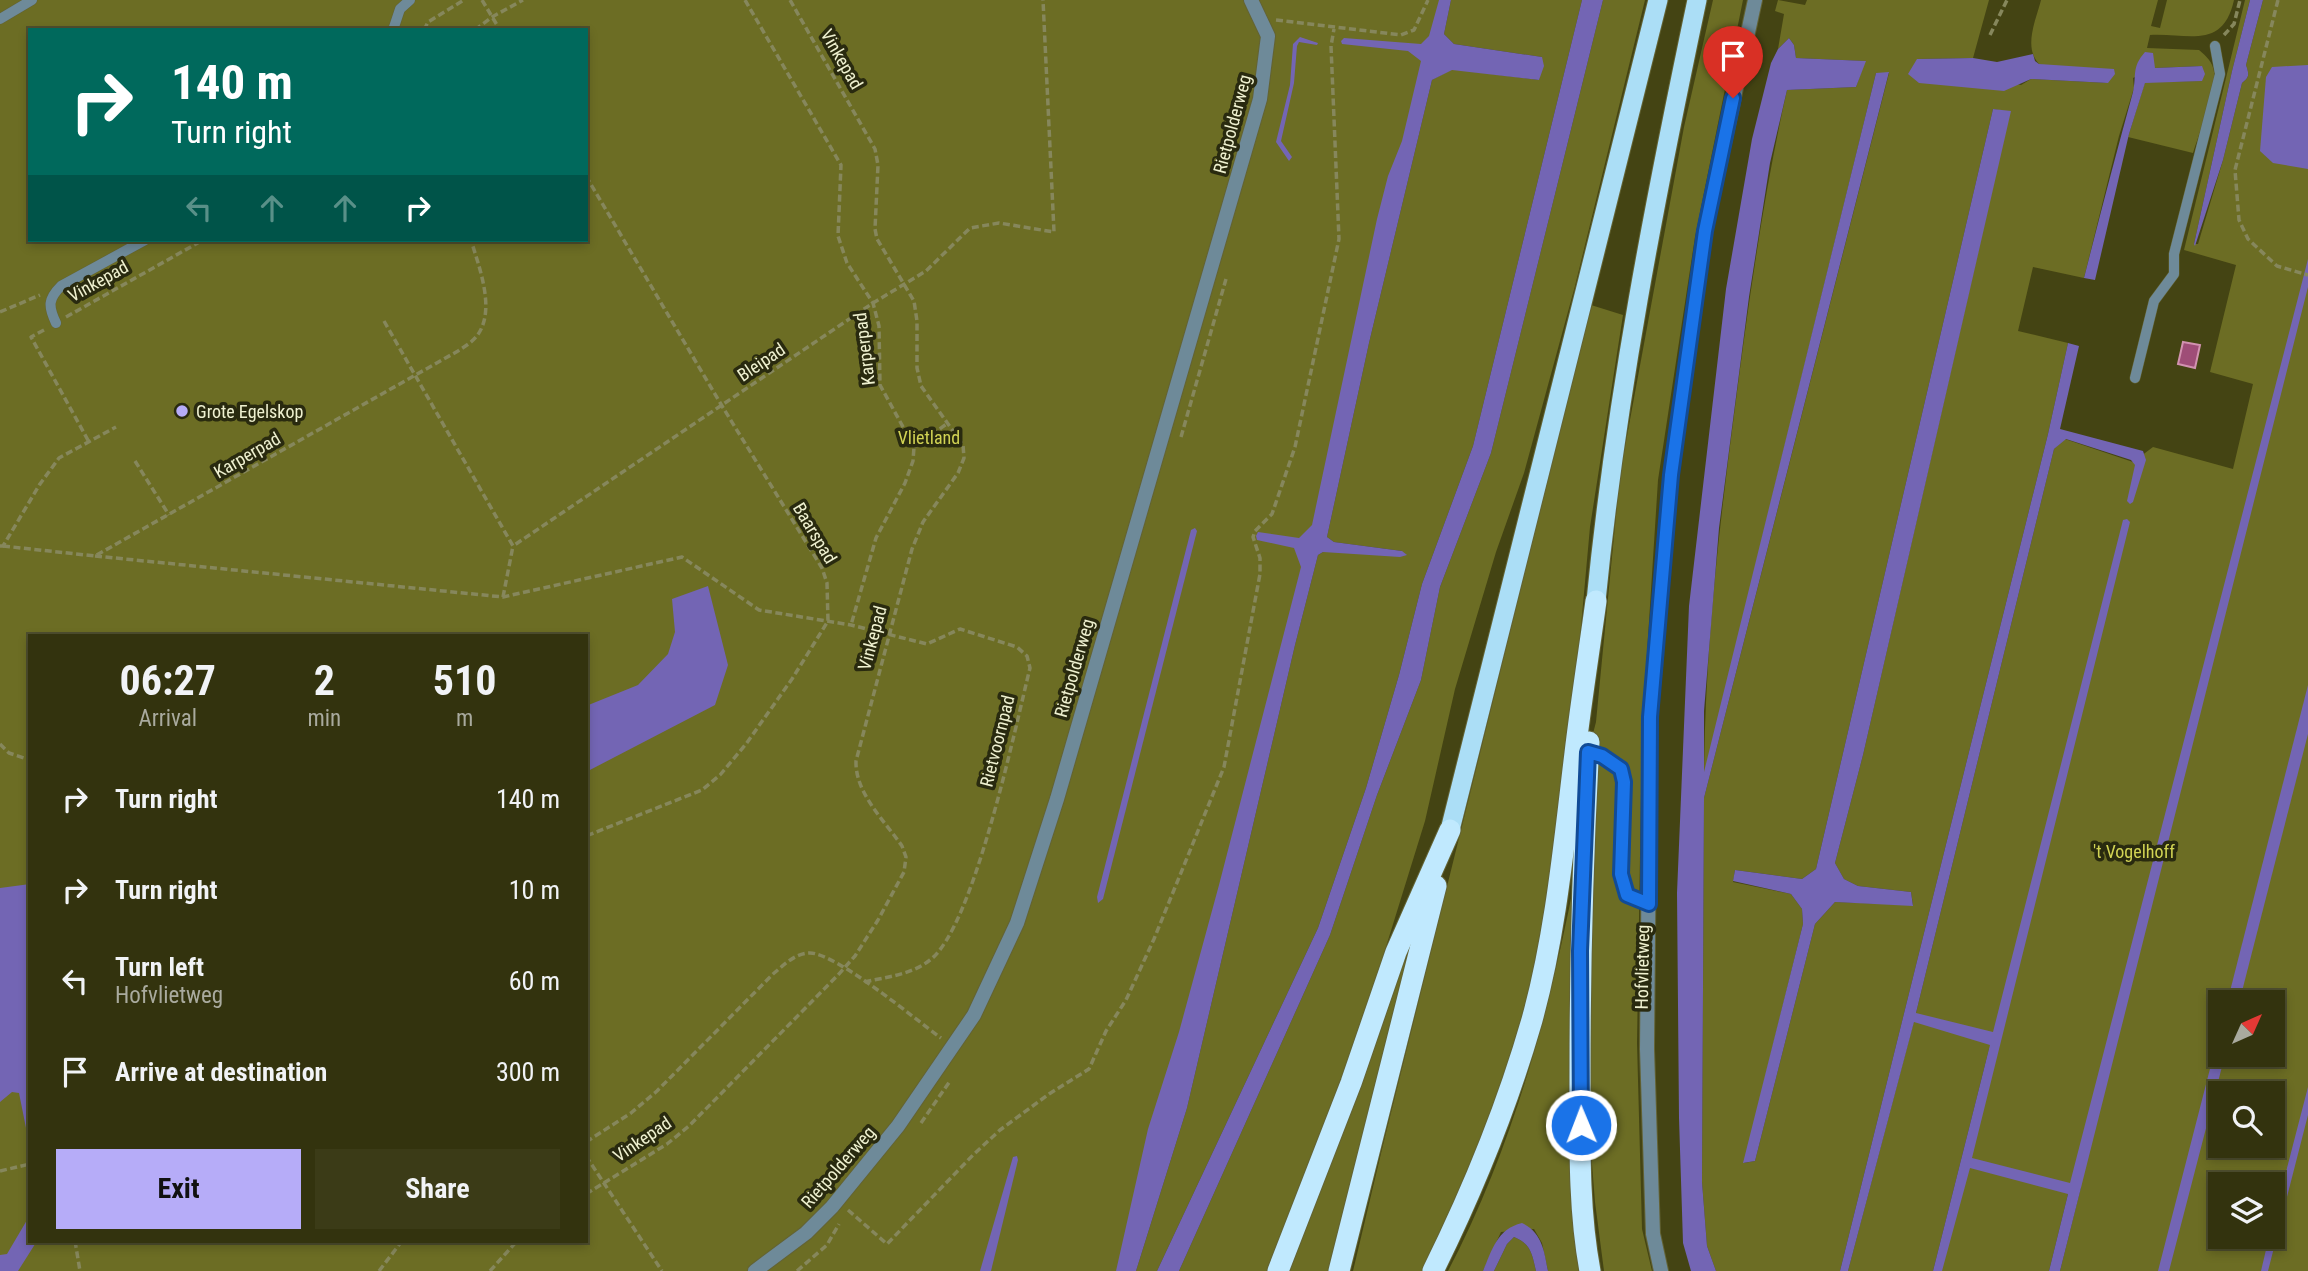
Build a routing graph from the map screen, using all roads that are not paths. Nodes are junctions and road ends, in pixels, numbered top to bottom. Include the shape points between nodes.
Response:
1 (32, 0) edge
2 (410, 0) edge
3 (1251, 0) edge
4 (1658, 0) edge
5 (1697, 0) edge
6 (1755, 0) edge
7 (0, 19) edge
8 (394, 28) edge
9 (2215, 46) dead end
10 (141, 242) edge
11 (56, 323) road end
12 (2135, 378) dead end
13 (1596, 601) junction
14 (1588, 752) junction
15 (1450, 830) junction
16 (1649, 904) junction
17 (755, 1271) edge
18 (1278, 1271) edge
19 (1339, 1271) edge
20 (1433, 1271) edge
21 (1590, 1271) edge
22 (1661, 1271) edge

1 - 7 lane
2 - 8 lane via 400,9
3 - 17 street, Rietpolderweg via 1268,36 1261,99 1017,923 974,1015 898,1126 832,1207
4 - 15 highway
5 - 13 highway via 1639,284
6 - 16 street, Hofvlietweg via 1705,231 1671,475 1650,717
9 - 12 lane via 2220,74 2174,254 2175,274 2154,301
10 - 11 lane, Vinkepad via 50,296 49,309
13 - 14 highway
13 - 20 highway via 1556,905 1532,1017 1486,1154
14 - 16 lane via 1621,769 1621,874 1627,895
14 - 21 highway via 1580,1071 1583,1209
15 - 18 highway via 1396,952
15 - 19 highway
16 - 22 street, Hofvlietweg via 1647,1049 1653,1234

